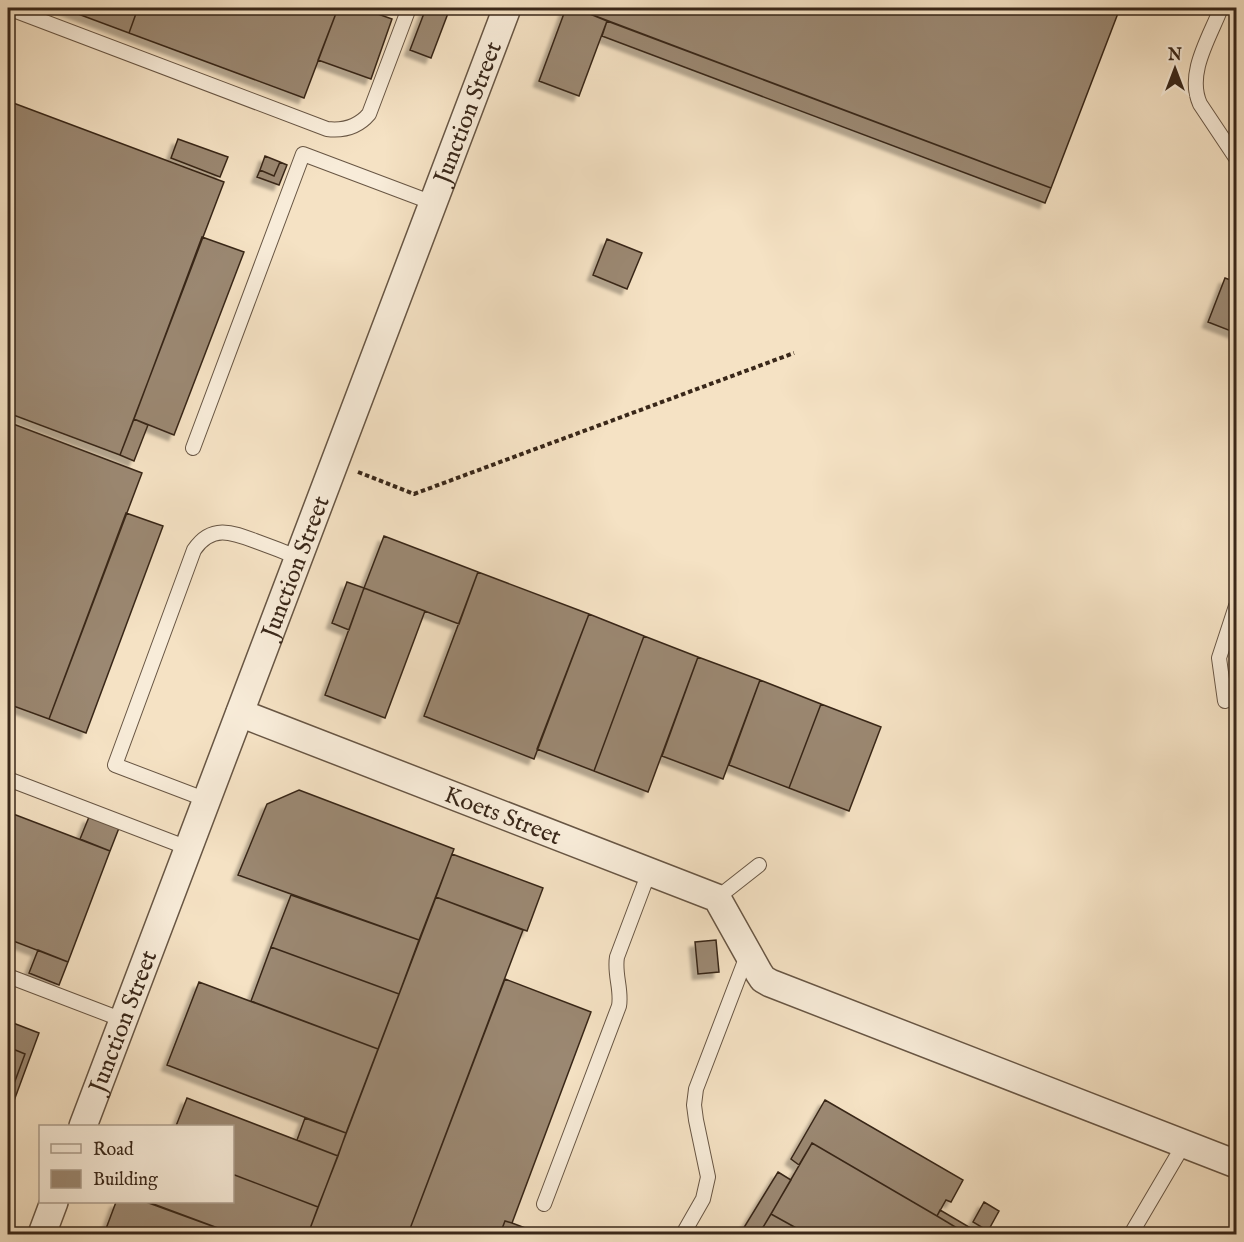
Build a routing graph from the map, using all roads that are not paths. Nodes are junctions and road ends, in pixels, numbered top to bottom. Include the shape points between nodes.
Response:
1 (8, 8) edge
2 (409, 8) edge
3 (507, 8) edge
4 (1221, 8) edge
5 (1236, 158) edge
6 (433, 203) junction
7 (194, 448) dead end
8 (299, 558) junction
9 (1236, 606) edge
10 (1225, 701) dead end
11 (240, 713) junction
12 (8, 779) edge
13 (207, 800) junction
14 (188, 848) junction
15 (759, 865) dead end
16 (649, 872) junction
17 (717, 898) junction
18 (748, 953) junction
19 (8, 976) edge
20 (123, 1020) junction
21 (83, 1125) edge
22 (1184, 1144) junction
23 (1236, 1164) edge
24 (54, 1203) edge
25 (544, 1204) dead end
26 (42, 1234) edge
27 (683, 1234) edge
28 (1131, 1234) edge

1 - 2 lane via 336,130 355,126 369,114
3 - 6 street, Junction Street
4 - 5 lane via 1197,70 1196,95
6 - 7 lane via 303,154
6 - 8 street, Junction Street
8 - 11 street, Junction Street
8 - 13 lane via 234,533 209,535 194,550 114,765
9 - 10 lane via 1219,658
11 - 13 street, Junction Street
11 - 16 street, Koets Street
12 - 14 lane
13 - 14 street, Junction Street
14 - 20 street, Junction Street
15 - 17 lane
16 - 17 street, Koets Street
16 - 25 lane via 617,957 619,1006
17 - 18 street
18 - 22 street via 770,983
18 - 27 lane via 696,1089 696,1120 708,1178 703,1199
19 - 20 lane
20 - 21 street, Junction Street
22 - 23 street
22 - 28 lane
24 - 26 street

